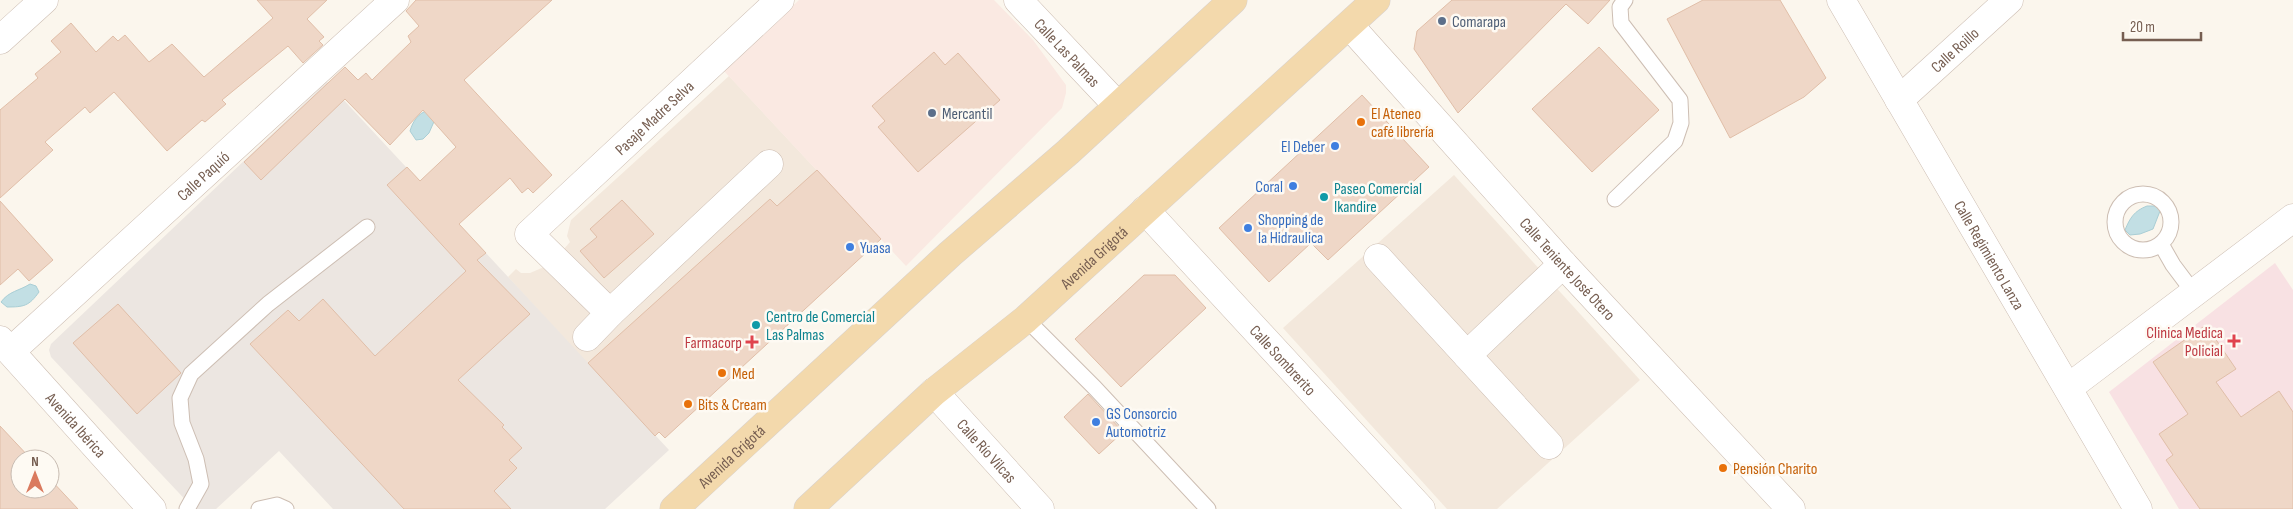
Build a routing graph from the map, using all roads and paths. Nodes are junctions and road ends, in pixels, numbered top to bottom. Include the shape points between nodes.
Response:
1 (44, 0) edge
2 (394, 0) edge
3 (780, 0) edge
4 (1018, 0) edge
5 (1233, 0) edge
6 (1376, 0) edge
7 (1625, 0) edge
8 (1841, 0) edge
9 (2009, 0) edge
10 (1350, 26) junction
11 (0, 40) edge
12 (1899, 100) junction
13 (1118, 106) junction
14 (769, 164) dead end
15 (1615, 198) dead end
16 (1144, 210) junction
17 (2293, 218) edge
18 (367, 227) dead end
19 (2161, 244) dead end
20 (1378, 258) dead end
21 (1563, 264) junction
22 (2194, 293) junction
23 (610, 313) junction
24 (1026, 319) junction
25 (587, 337) dead end
26 (5, 346) edge
27 (1467, 355) junction
28 (2068, 388) junction
29 (934, 392) junction
30 (1549, 445) dead end
31 (152, 509) edge
32 (187, 509) edge
33 (259, 509) edge
34 (286, 509) edge
35 (674, 509) edge
36 (808, 509) edge
37 (1040, 509) edge
38 (1208, 509) edge
39 (1421, 509) edge
40 (1791, 509) edge
41 (2138, 509) edge

1 - 11 street
2 - 26 street, Calle Paquió
3 - 23 street, Pasaje Madre Selva via 529,234
4 - 13 street, Calle Las Palmas
5 - 13 main road, Avenida Grigotá
6 - 10 main road, Avenida Grigotá
7 - 15 lane via 1620,7 1621,23 1680,100 1681,123 1675,141
8 - 12 street, Calle Regimiento Lanza
9 - 12 street, Calle Roillo
10 - 16 main road, Avenida Grigotá
10 - 21 street, Calle Teniente José Otero
12 - 28 street, Calle Regimiento Lanza
13 - 35 main road, Avenida Grigotá via 950,254
14 - 23 street
16 - 24 main road, Avenida Grigotá
16 - 39 street, Calle Sombrerito
17 - 22 street
18 - 32 lane via 268,304 191,374 180,398 182,424 196,459 201,484
19 - 22 lane
20 - 27 street
21 - 27 street
21 - 40 street, Calle Teniente José Otero
22 - 28 street
23 - 25 street
24 - 29 main road, Avenida Grigotá
24 - 38 lane
26 - 31 street, Avenida Ibérica
27 - 30 street
28 - 41 street, Calle Regimiento Lanza
29 - 36 main road, Avenida Grigotá
29 - 37 street, Calle Río Vilcas
33 - 34 lane via 277,505

